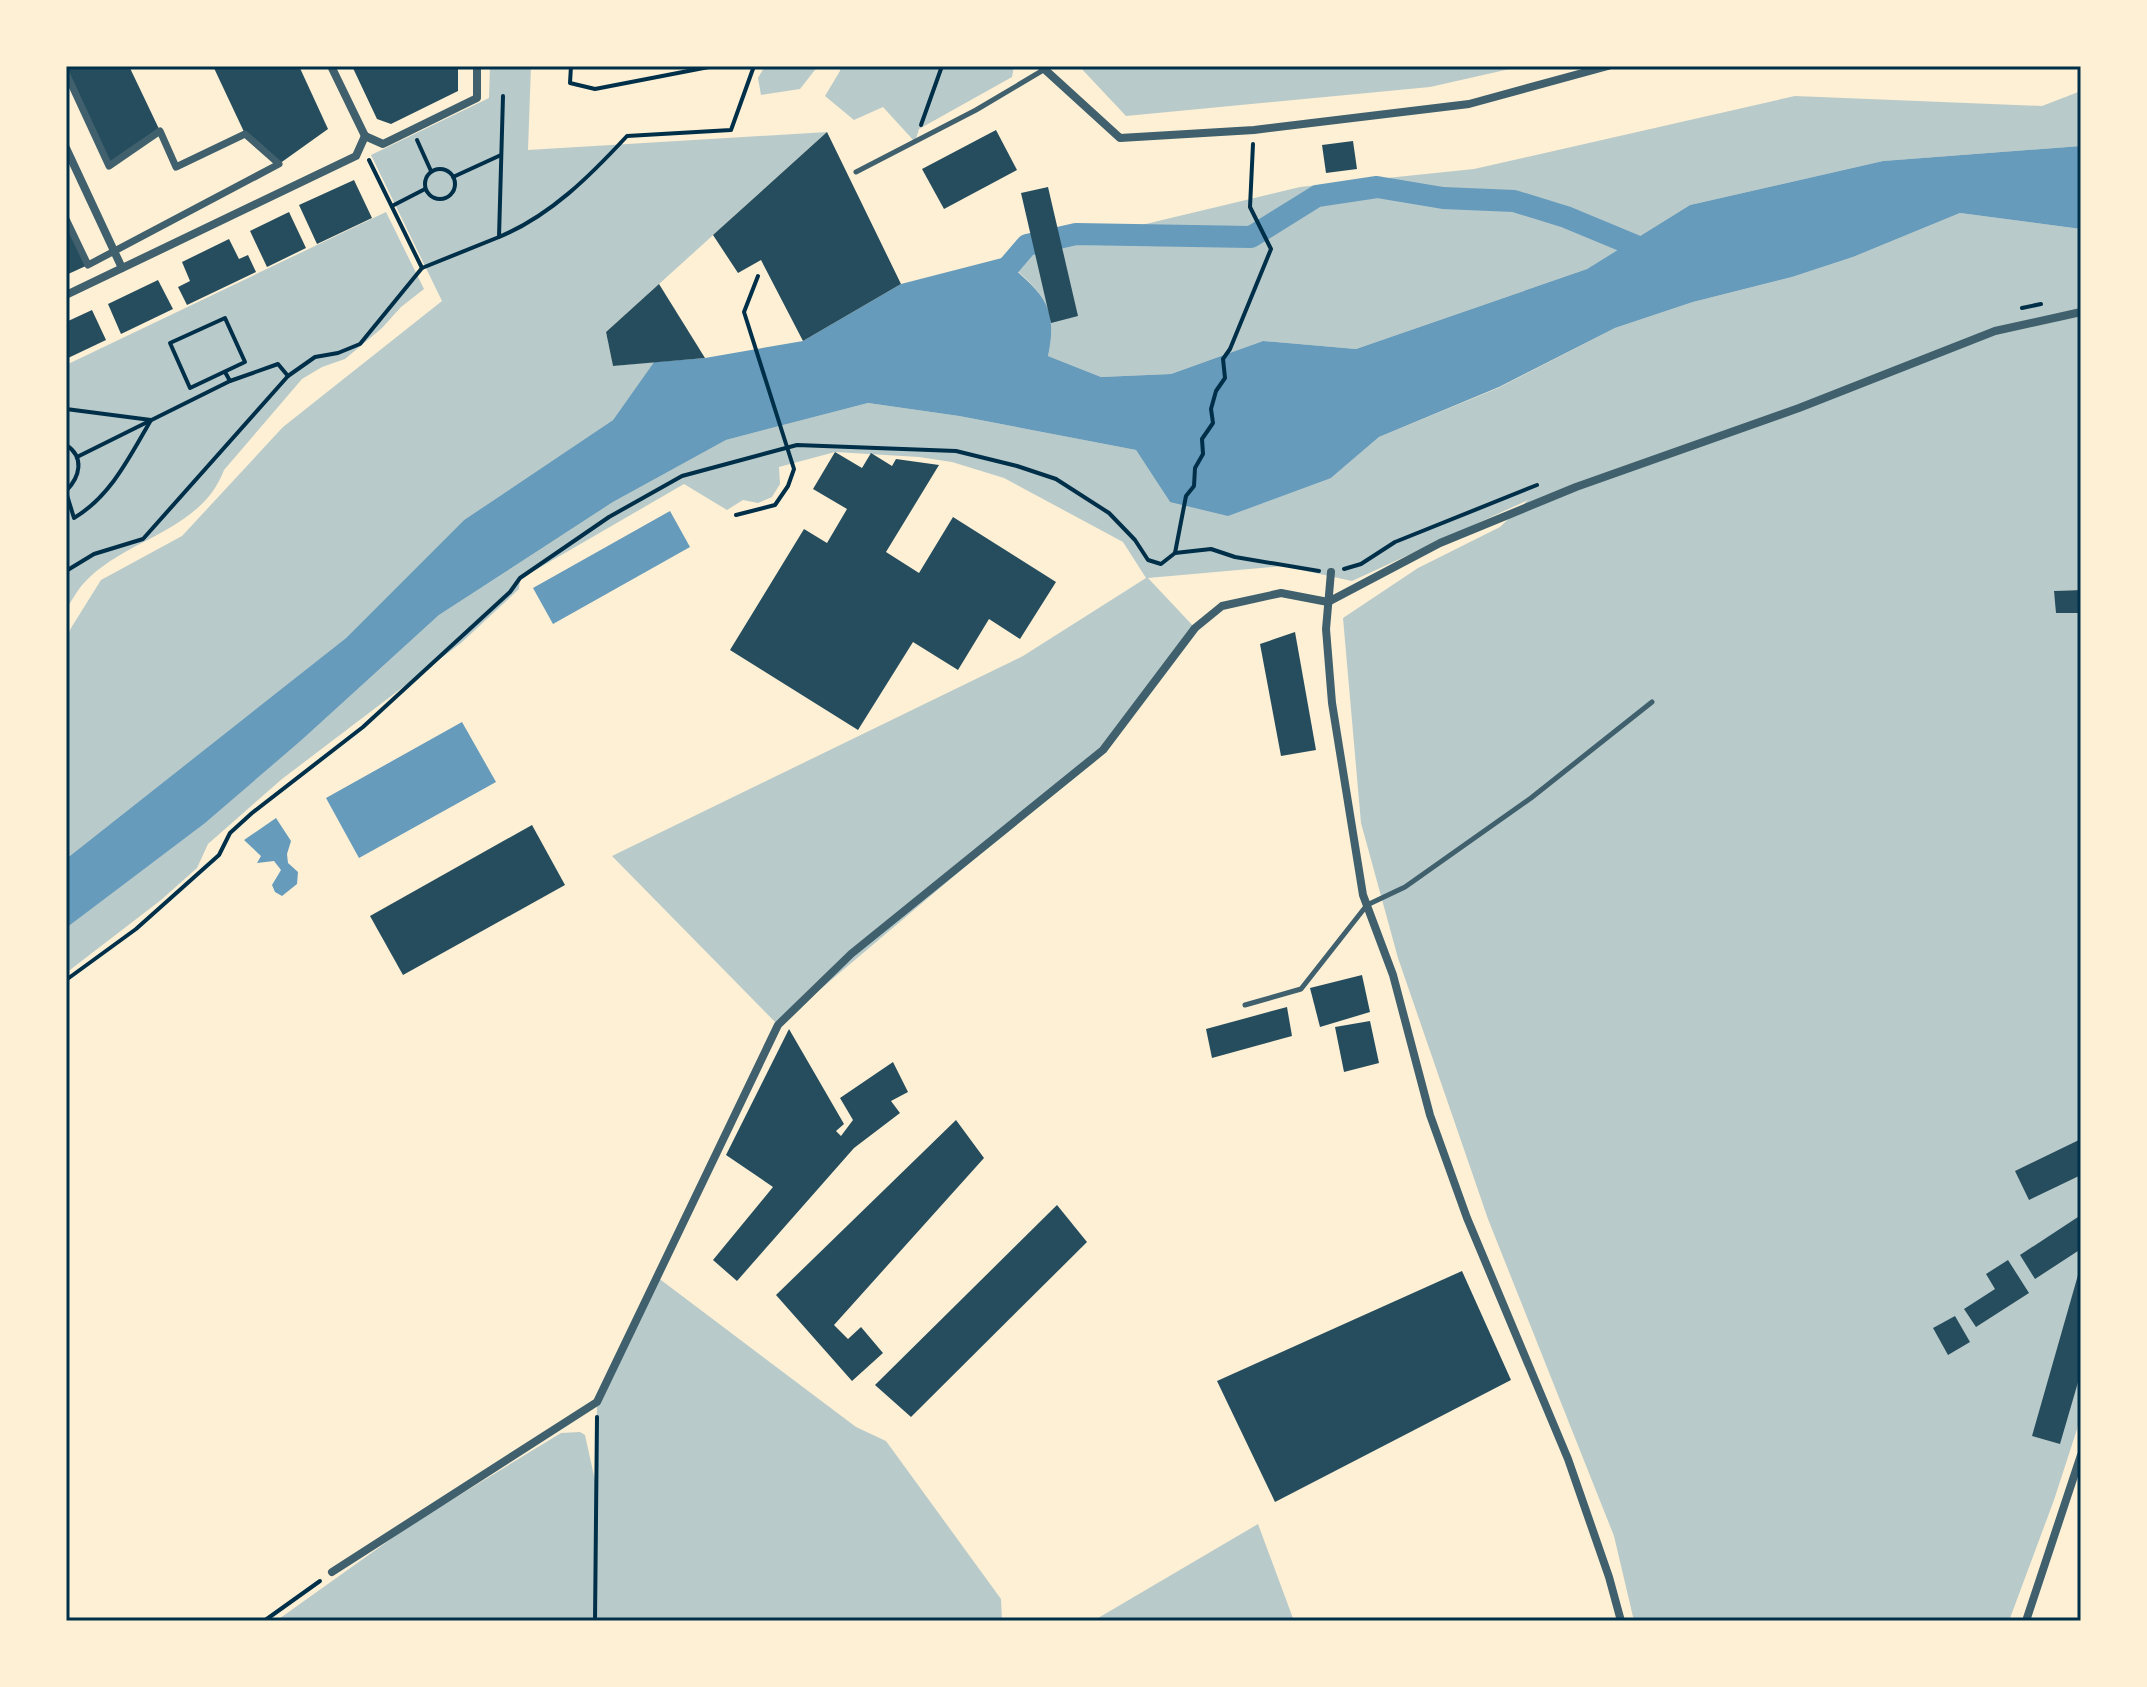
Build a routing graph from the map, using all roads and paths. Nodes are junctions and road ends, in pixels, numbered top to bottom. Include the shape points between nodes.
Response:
1 (331, 66) edge
2 (477, 66) edge
3 (571, 66) edge
4 (714, 66) edge
5 (754, 66) edge
6 (942, 66) edge
7 (1608, 66) edge
8 (1043, 68) edge
9 (66, 73) edge
10 (503, 96) dead end
11 (1254, 130) junction
12 (365, 136) junction
13 (416, 137) dead end
14 (915, 142) junction
15 (66, 148) edge
16 (501, 155) junction
17 (369, 160) dead end
18 (431, 171) junction
19 (856, 172) dead end
20 (453, 177) junction
21 (425, 189) junction
22 (391, 206) junction
23 (66, 219) edge
24 (499, 237) junction
25 (114, 252) junction
26 (122, 268) junction
27 (422, 268) junction
28 (758, 276) dead end
29 (66, 295) edge
30 (2081, 312) edge
31 (225, 372) junction
32 (288, 376) junction
33 (230, 381) junction
34 (66, 409) edge
35 (151, 420) junction
36 (66, 445) edge
37 (77, 457) junction
38 (66, 491) edge
39 (736, 515) dead end
40 (74, 518) junction
41 (66, 520) edge
42 (1175, 553) junction
43 (66, 571) edge
44 (1331, 572) joint
45 (1328, 602) junction
46 (1652, 702) dead end
47 (1367, 905) junction
48 (66, 980) edge
49 (1245, 1005) dead end
50 (597, 1402) junction
51 (2081, 1455) edge
52 (332, 1572) joint
53 (264, 1621) edge
54 (595, 1621) edge
55 (1621, 1621) edge
56 (2026, 1621) edge

1 - 12 street
2 - 12 street via 477,98 383,144
3 - 4 path via 570,83 595,89
5 - 24 path via 731,130 627,136 584,182 545,212
6 - 14 path
7 - 11 street via 1469,104
8 - 11 street via 1120,138
8 - 14 lane
9 - 25 street via 109,166 160,131 176,167 245,134 279,164
10 - 16 path
11 - 42 path via 1250,207 1271,249 1223,359 1225,378 1211,409 1213,423 1202,439 1203,454 1186,496
12 - 26 street via 356,156
13 - 18 path
14 - 19 lane
15 - 25 street
16 - 20 path
16 - 24 path
17 - 22 path
18 - 20 path via 444,169
18 - 21 path
20 - 21 path via 448,196 435,198
21 - 22 path
22 - 27 path
23 - 25 street via 88,265
24 - 27 path
25 - 26 street
26 - 29 street
27 - 32 path via 360,344 315,357
28 - 39 path via 744,312 794,469 775,505
30 - 45 street via 1995,331 1576,487 1440,543
31 - 31 path via 190,388 170,343 225,318 245,362
31 - 33 path
32 - 33 path via 278,364
32 - 43 path via 143,539 94,554
33 - 35 path
34 - 35 path
35 - 37 path
35 - 40 path via 103,496
36 - 37 path
37 - 38 path via 79,470
38 - 40 path
40 - 41 path
42 - 44 path via 1211,549
42 - 48 path via 1161,564 1148,560 1109,513 1056,479 956,451 797,445 682,476 609,517 520,578 394,700 230,833 219,855 136,929
44 - 45 street
45 - 47 street via 1332,703
45 - 50 street via 1281,593 1222,606 1195,628 1103,750 851,954 778,1025
46 - 47 lane via 1531,798 1405,887
47 - 49 lane via 1301,989
47 - 55 street via 1393,975 1430,1115 1467,1218 1568,1459
50 - 52 street
50 - 54 path
51 - 56 street
52 - 53 path

